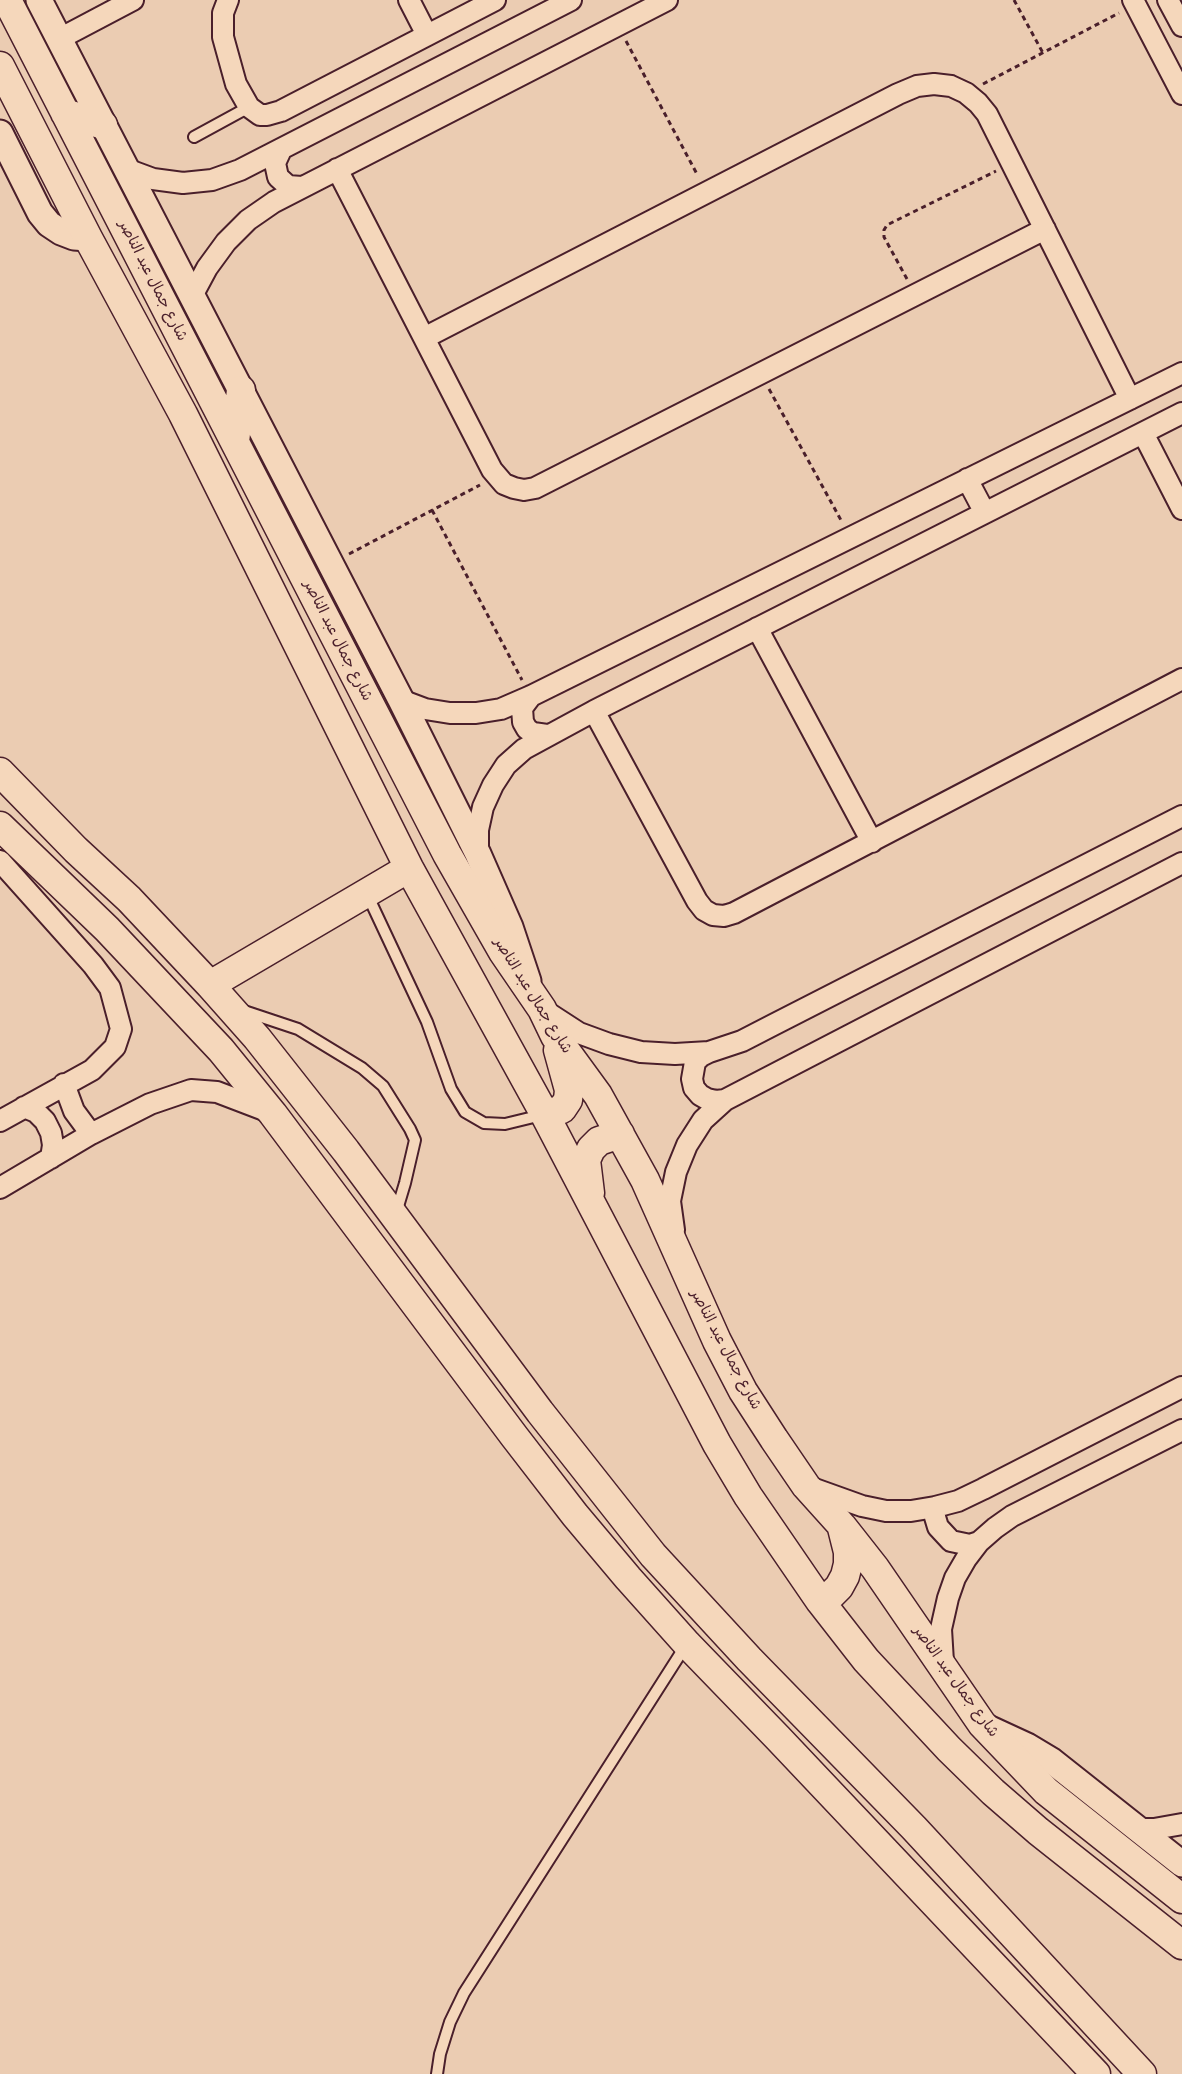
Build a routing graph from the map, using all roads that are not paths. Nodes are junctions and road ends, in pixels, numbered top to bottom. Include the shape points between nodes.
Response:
1 (7, 0) edge
2 (39, 0) edge
3 (133, 0) edge
4 (228, 0) edge
5 (409, 0) edge
6 (495, 0) edge
7 (571, 0) edge
8 (667, 0) edge
9 (1168, 0) edge
10 (1134, 2) edge
11 (638, 6) edge
12 (1182, 26) edge
13 (428, 35) junction
14 (59, 39) junction
15 (0, 66) edge
16 (1182, 94) edge
17 (248, 107) junction
18 (65, 113) junction
19 (104, 125) junction
20 (0, 133) edge
21 (194, 137) dead end
22 (281, 150) junction
23 (126, 169) junction
24 (337, 169) junction
25 (302, 187) junction
26 (1045, 229) junction
27 (88, 238) junction
28 (192, 296) junction
29 (424, 338) junction
30 (1182, 373) edge
31 (241, 390) junction
32 (1130, 399) junction
33 (1182, 413) edge
34 (1143, 433) junction
35 (235, 442) junction
36 (968, 479) junction
37 (1182, 509) edge
38 (985, 512) junction
39 (757, 628) junction
40 (1182, 679) edge
41 (531, 696) junction
42 (401, 700) junction
43 (594, 711) junction
44 (547, 735) junction
45 (0, 772) edge
46 (1182, 816) edge
47 (0, 826) edge
48 (872, 842) junction
49 (478, 854) junction
50 (0, 861) edge
51 (1182, 864) edge
52 (409, 868) junction
53 (367, 893) junction
54 (210, 985) junction
55 (538, 1004) junction
56 (229, 1006) junction
57 (555, 1036) junction
58 (709, 1052) junction
59 (64, 1084) junction
60 (725, 1100) junction
61 (24, 1107) junction
62 (273, 1114) junction
63 (545, 1115) junction
64 (0, 1121) edge
65 (91, 1134) junction
66 (620, 1134) junction
67 (51, 1158) junction
68 (0, 1188) edge
69 (592, 1206) junction
70 (395, 1216) junction
71 (676, 1249) junction
72 (1182, 1387) edge
73 (1182, 1430) edge
74 (806, 1486) junction
75 (935, 1508) junction
76 (842, 1526) junction
77 (979, 1542) junction
78 (653, 1555) junction
79 (628, 1578) junction
80 (820, 1601) junction
81 (687, 1644) junction
82 (955, 1688) junction
83 (982, 1724) junction
84 (1182, 1824) edge
85 (1139, 1829) junction
86 (1182, 1864) edge
87 (1182, 1899) edge
88 (1182, 1945) edge
89 (437, 2074) edge
90 (1096, 2074) edge
91 (1142, 2074) edge

1 - 18 main road, شارع جمال عبد الناصر
2 - 14 street
3 - 14 street
4 - 17 street via 223,13 223,37 236,84
5 - 13 street
6 - 13 street
7 - 22 street
8 - 11 street
9 - 12 street
10 - 16 street
11 - 24 street via 617,25
13 - 17 street via 281,111 267,116
14 - 19 street
15 - 27 main road
17 - 21 lane
18 - 19 main road
18 - 35 main road, شارع جمال عبد الناصر
19 - 23 street
20 - 27 street via 40,213 49,224 60,232
22 - 23 street via 212,180 163,181
22 - 25 street via 275,163 278,176 288,186
23 - 28 street
24 - 25 street
24 - 29 street
25 - 28 street via 248,220 226,242
26 - 29 street via 978,102 951,86 917,86
26 - 29 street via 535,488 524,490 504,484 496,476
26 - 32 street
27 - 52 main road via 183,414
28 - 31 street
30 - 32 street
31 - 35 main road
31 - 42 street
32 - 36 street
33 - 34 street
34 - 37 street
34 - 38 street
35 - 55 main road, شارع جمال عبد الناصر via 447,854 503,952
36 - 38 street
36 - 41 street
38 - 39 street
39 - 43 street
39 - 48 street
40 - 48 street
41 - 42 street via 501,709 450,714
41 - 44 street via 522,708 523,722 533,733
42 - 49 street
43 - 44 street
43 - 48 street via 697,901 713,915 734,914
44 - 49 street via 524,749 506,766 493,785 483,807 478,830
45 - 54 main road via 129,899
46 - 58 street via 742,1041
47 - 62 main road via 107,929 194,1020
49 - 55 street via 510,926
50 - 59 street via 110,988 120,1029 116,1047 92,1070
51 - 60 street
52 - 53 main road
52 - 63 main road
53 - 54 main road
53 - 63 lane via 427,1022 451,1089 466,1112 484,1123 505,1124
54 - 56 main road
55 - 57 main road, شارع جمال عبد الناصر
55 - 58 street via 579,1033 609,1044 641,1052
56 - 70 main road via 302,1093
56 - 70 lane via 298,1029 362,1068 383,1086 415,1140
57 - 63 main road via 569,1090 568,1100 562,1109
57 - 66 main road, شارع جمال عبد الناصر via 598,1095
58 - 60 street via 695,1062 694,1088 707,1099
59 - 61 street
59 - 65 street via 74,1111
60 - 71 street via 703,1120 687,1144 676,1172 670,1201
61 - 64 street
61 - 67 street via 45,1121 53,1145
62 - 65 street via 217,1092 191,1090 150,1104
62 - 79 main road via 502,1420
63 - 69 main road
65 - 67 street
66 - 69 main road via 599,1141 586,1160
66 - 71 main road, شارع جمال عبد الناصر
67 - 68 street
69 - 80 main road via 717,1444 772,1533
70 - 78 main road via 540,1412
71 - 74 main road, شارع جمال عبد الناصر via 717,1341 744,1391
72 - 75 street via 983,1489
73 - 77 street via 1012,1516
74 - 75 street via 862,1506 911,1511
74 - 76 main road, شارع جمال عبد الناصر
75 - 77 street via 938,1527 951,1541 960,1544
76 - 80 main road via 848,1552 845,1576 831,1595
76 - 82 main road, شارع جمال عبد الناصر via 875,1568
77 - 82 street via 955,1578 942,1629 943,1662
78 - 79 main road
78 - 91 main road
79 - 81 main road
80 - 88 main road via 906,1706 992,1792
81 - 89 lane via 464,1992 450,2022
81 - 90 main road
82 - 83 main road, شارع جمال عبد الناصر
83 - 85 street via 1052,1761
83 - 87 main road, شارع جمال عبد الناصر via 1046,1791
84 - 85 street
85 - 86 street

